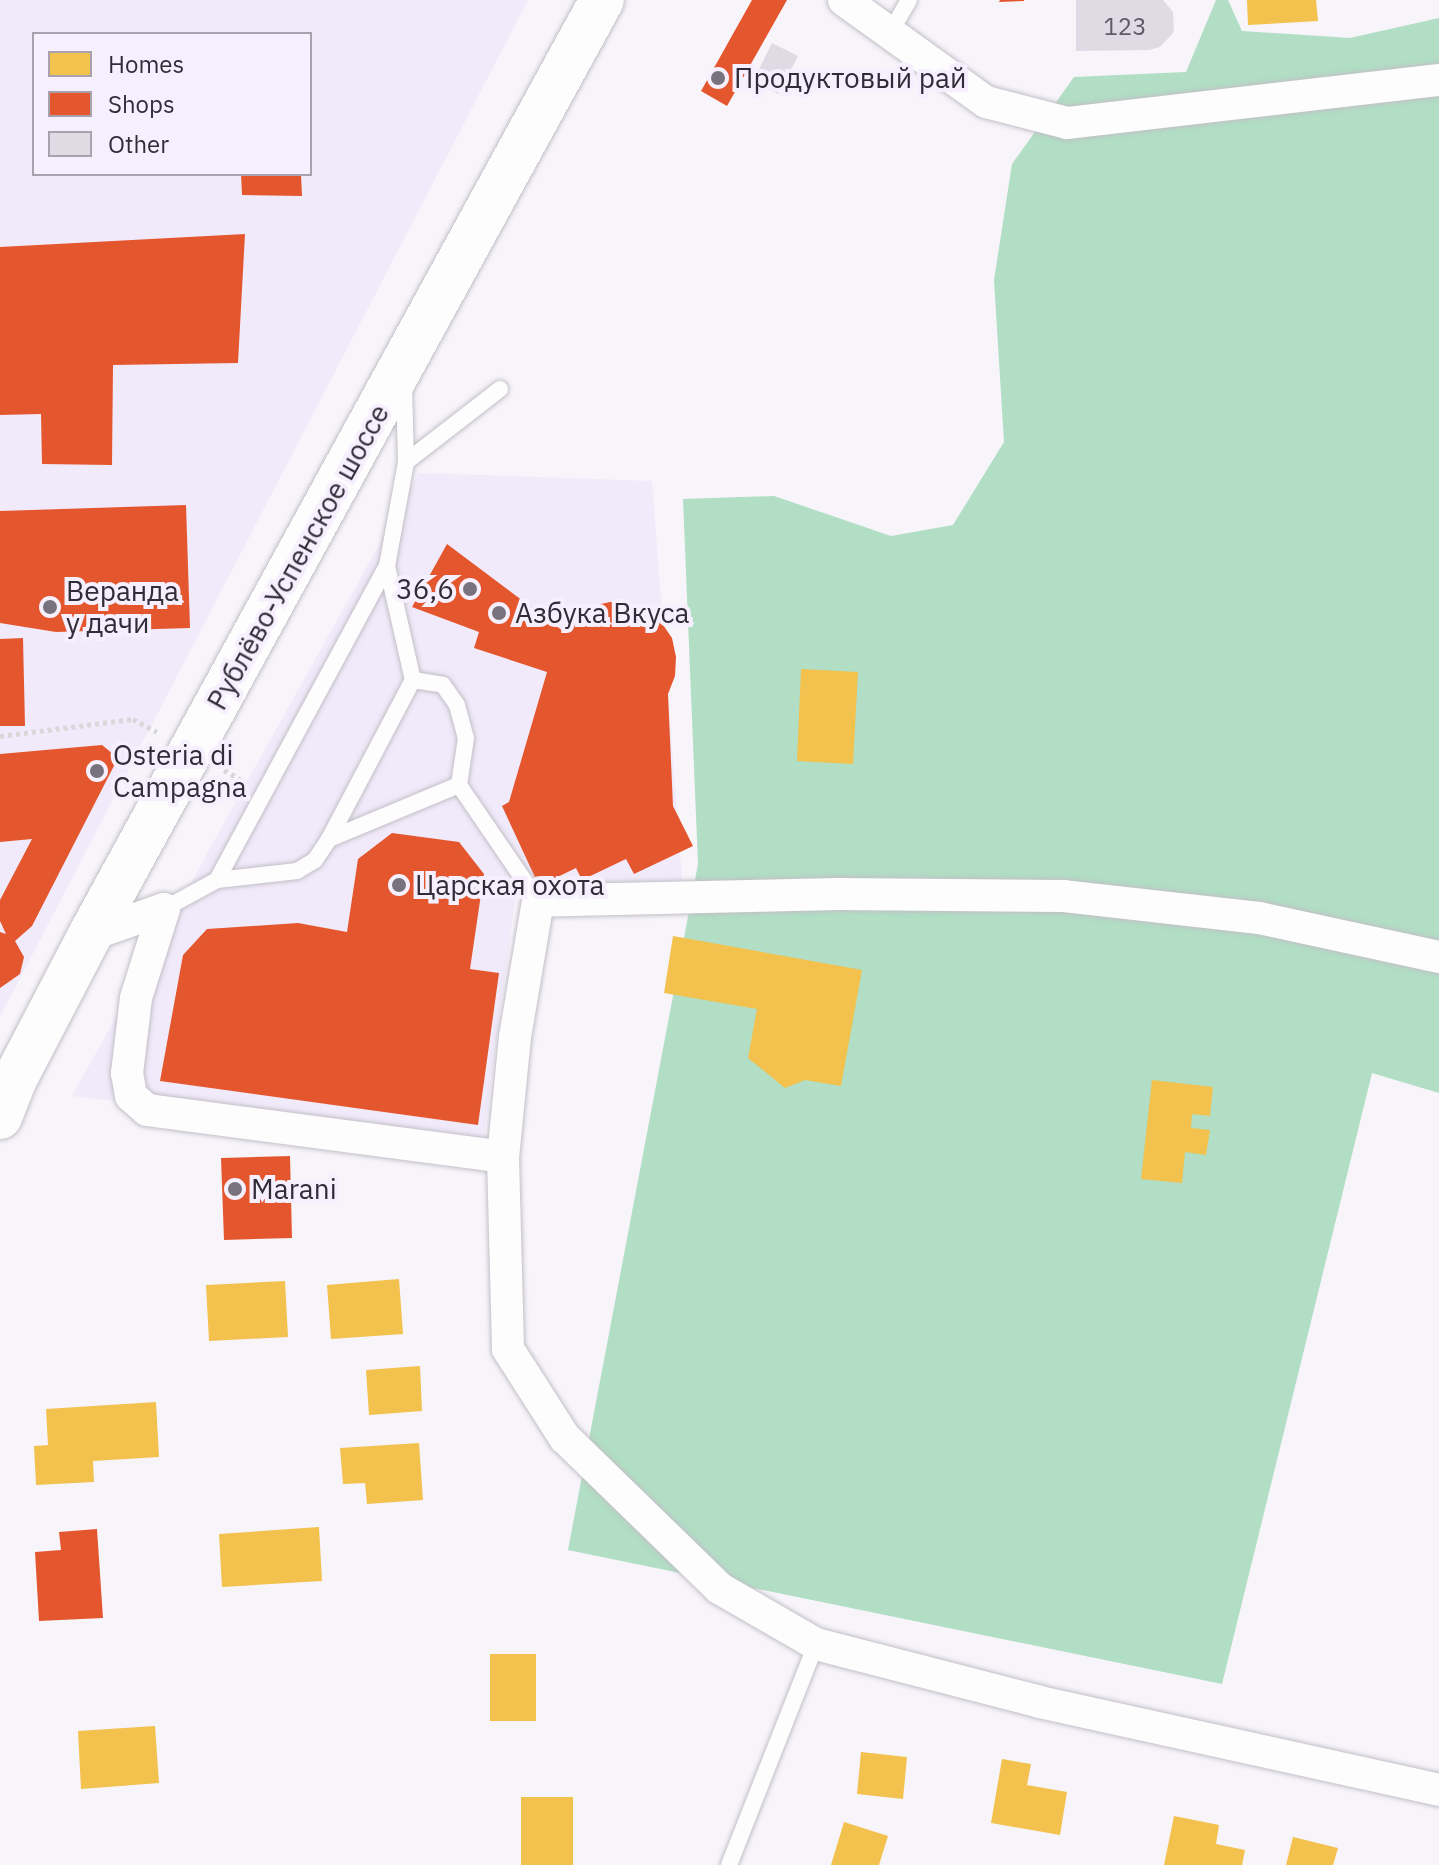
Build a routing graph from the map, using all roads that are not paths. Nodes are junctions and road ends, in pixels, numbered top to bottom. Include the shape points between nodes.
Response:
1 (602, 0) edge
2 (844, 0) edge
3 (909, 0) edge
4 (890, 33) junction
5 (1439, 80) edge
6 (403, 365) junction
7 (500, 389) dead end
8 (406, 462) junction
9 (387, 566) junction
10 (413, 680) junction
11 (459, 785) junction
12 (329, 839) junction
13 (217, 880) junction
14 (538, 901) junction
15 (164, 909) junction
16 (90, 935) junction
17 (1439, 957) edge
18 (0, 1117) edge
19 (503, 1157) junction
20 (816, 1644) junction
21 (1439, 1790) edge
22 (729, 1865) edge

1 - 6 main road, Рублёво-Успенское шоссе
2 - 4 street
3 - 4 lane
4 - 5 street via 986,102 1067,123
6 - 8 lane
6 - 16 main road, Рублёво-Успенское шоссе
7 - 8 lane
8 - 9 lane
9 - 10 lane
9 - 13 lane
10 - 11 lane via 443,685 457,705 466,738
10 - 12 lane
11 - 12 lane
11 - 14 lane
12 - 13 lane via 315,860 297,871
13 - 15 lane
14 - 17 street via 838,894 1064,896 1259,918
14 - 19 street via 515,1037
15 - 16 street
15 - 19 street via 136,998 127,1073 131,1096 147,1110
16 - 18 main road, Рублёво-Успенское шоссе
19 - 20 street via 508,1349 565,1438 719,1588
20 - 21 street via 1040,1702
20 - 22 lane

